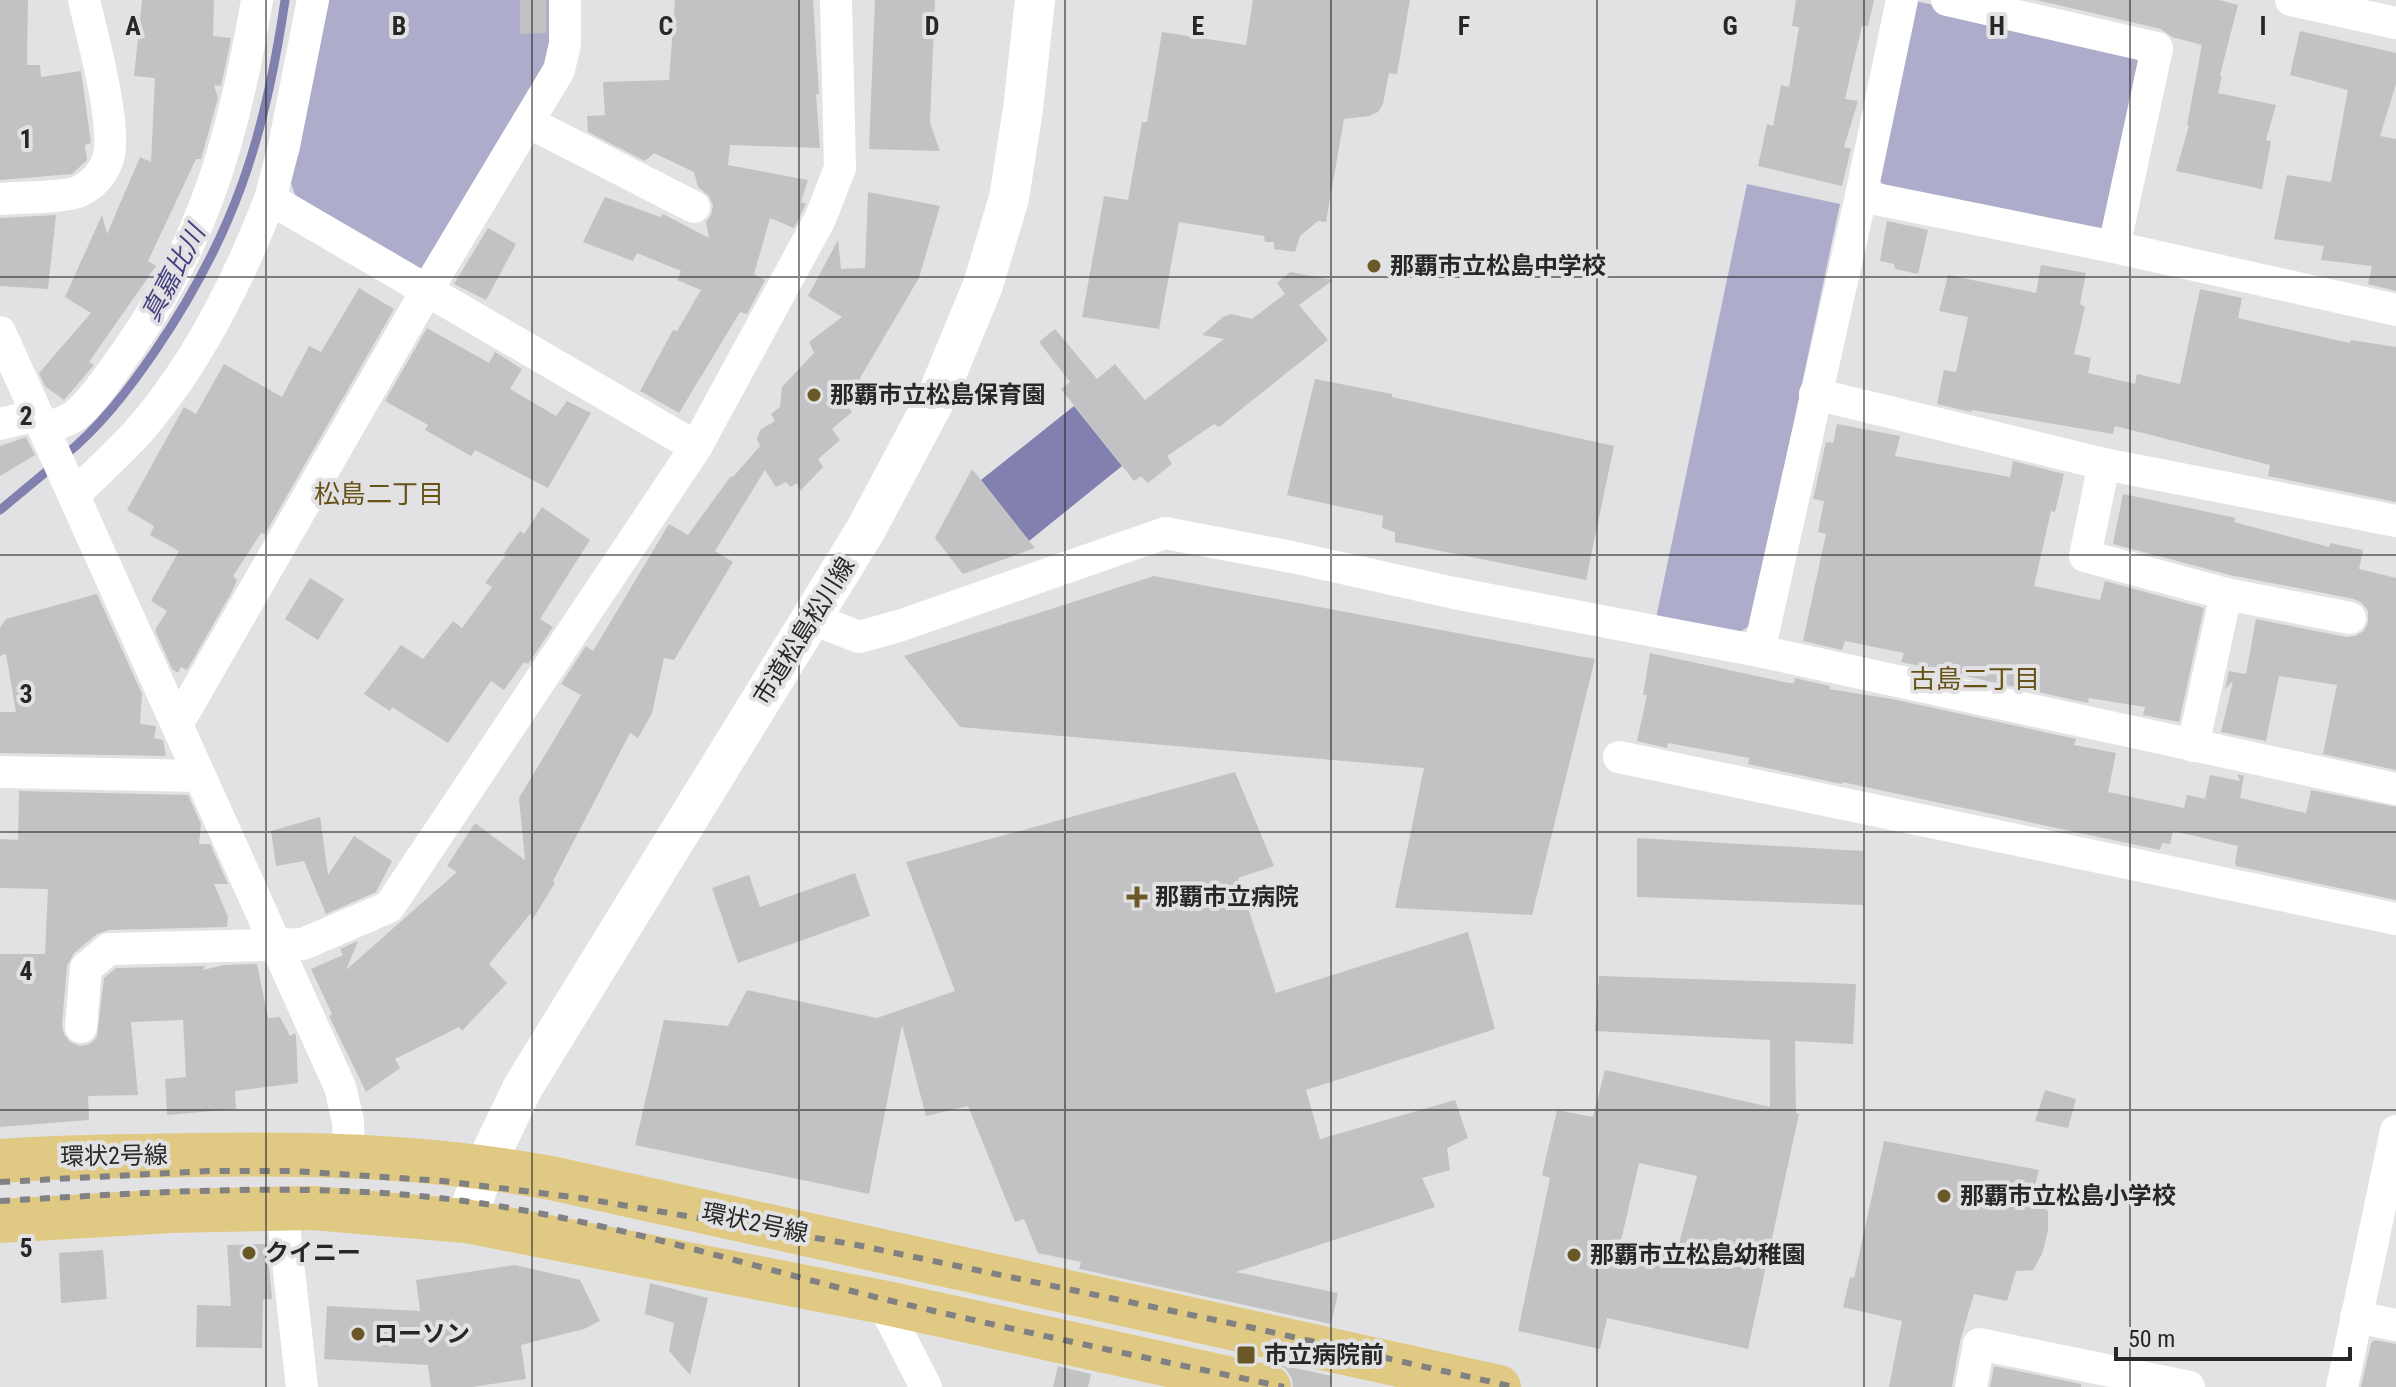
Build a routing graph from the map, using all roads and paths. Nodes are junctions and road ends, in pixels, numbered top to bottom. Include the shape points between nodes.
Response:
1 (84, 0) edge
2 (257, 0) edge
3 (313, 0) edge
4 (565, 0) edge
5 (836, 0) edge
6 (1035, 0) edge
7 (1902, 0) edge
8 (1947, 0) edge
9 (2291, 0) edge
10 (2396, 23) edge
11 (528, 122) junction
12 (1861, 196) junction
13 (0, 199) edge
14 (270, 199) junction
15 (694, 207) dead end
16 (2114, 247) junction
17 (427, 290) junction
18 (2396, 310) edge
19 (0, 332) edge
20 (1815, 394) junction
21 (0, 424) edge
22 (44, 428) junction
23 (696, 447) junction
24 (2104, 464) junction
25 (71, 486) junction
26 (2396, 521) edge
27 (2226, 594) junction
28 (810, 618) junction
29 (2350, 618) dead end
30 (1759, 651) junction
31 (178, 723) junction
32 (2193, 746) junction
33 (1619, 757) dead end
34 (3, 772) dead end
35 (200, 776) junction
36 (2396, 789) edge
37 (2396, 919) edge
38 (276, 945) junction
39 (81, 1027) dead end
40 (2396, 1131) edge
41 (349, 1155) junction
42 (0, 1161) edge
43 (485, 1166) junction
44 (282, 1208) junction
45 (0, 1221) edge
46 (466, 1221) junction
47 (882, 1302) junction
48 (2356, 1317) junction
49 (2396, 1325) edge
50 (302, 1387) edge
51 (926, 1387) edge
52 (1269, 1387) edge
53 (1495, 1387) edge
54 (1971, 1387) edge
55 (2189, 1387) edge
56 (2342, 1387) edge

1 - 13 street via 103,84 108,159 97,180 77,193
2 - 22 street via 226,147 179,265 109,376 74,416
3 - 14 street
4 - 11 street via 564,56
5 - 23 street via 840,168 820,219
6 - 28 street, 市道松島松川線 via 1009,198 983,285 932,407 865,531
7 - 12 street
8 - 16 street via 2157,48
9 - 10 street
11 - 15 street
11 - 17 street
12 - 16 street
12 - 20 street
14 - 17 street
14 - 25 street via 241,269 194,354 137,432
16 - 18 street
17 - 23 street
17 - 31 street
19 - 22 street
20 - 24 street
20 - 30 street
21 - 22 street
22 - 25 street
23 - 38 street via 389,907 303,944
24 - 26 street
24 - 27 street via 2085,556
25 - 31 street
27 - 29 street
27 - 32 street
28 - 30 street via 859,637 1165,533
28 - 43 street, 市道松島松川線 via 523,1087
30 - 32 street
31 - 35 street
32 - 36 street
33 - 37 street
34 - 35 street
35 - 38 street
38 - 39 street via 109,949 86,968
38 - 41 street via 340,1087
40 - 48 street
41 - 42 main road, 環状2号線
41 - 43 main road, 環状2号線
43 - 46 street, 市道松島松川線
43 - 53 main road, 環状2号線
44 - 45 main road
44 - 46 main road
44 - 50 street
46 - 47 main road
47 - 51 street
47 - 52 main road
48 - 49 street
48 - 56 street
54 - 55 street via 1979,1344

